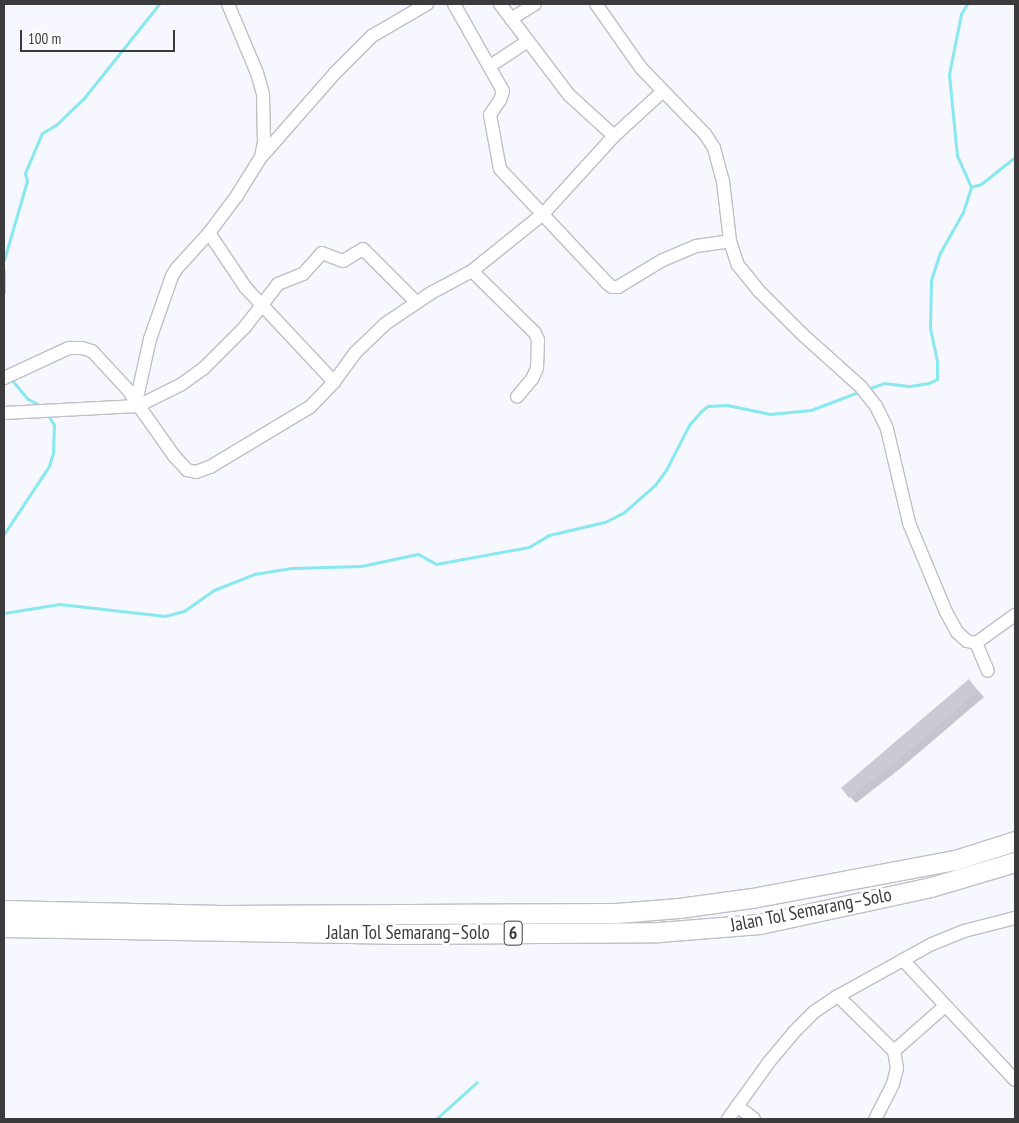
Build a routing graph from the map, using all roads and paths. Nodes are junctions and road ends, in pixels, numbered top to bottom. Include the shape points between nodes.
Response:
1 (228, 4) edge
2 (427, 4) edge
3 (454, 4) edge
4 (500, 4) edge
5 (536, 4) edge
6 (596, 4) edge
7 (511, 19) junction
8 (528, 41) junction
9 (490, 66) junction
10 (662, 92) junction
11 (614, 136) junction
12 (261, 157) junction
13 (543, 214) junction
14 (209, 232) junction
15 (730, 241) junction
16 (472, 271) junction
17 (416, 302) junction
18 (262, 305) junction
19 (4, 378) edge
20 (334, 382) junction
21 (517, 397) dead end
22 (137, 404) junction
23 (4, 413) edge
24 (1015, 615) edge
25 (976, 643) junction
26 (988, 671) dead end
27 (1015, 841) edge
28 (1015, 862) edge
29 (4, 910) edge
30 (1015, 918) edge
31 (4, 927) edge
32 (903, 960) junction
33 (838, 996) junction
34 (945, 1006) junction
35 (894, 1051) junction
36 (1015, 1080) edge
37 (737, 1106) junction
38 (728, 1119) edge
39 (754, 1119) edge
40 (875, 1119) edge

1 - 12 street via 263,94 264,142
2 - 12 street via 372,36
3 - 9 street
4 - 7 street
5 - 7 street
6 - 10 street
7 - 8 street
8 - 9 street
8 - 11 street via 570,95
9 - 13 street via 503,91 490,113 500,169
10 - 11 street
10 - 15 street via 705,134 714,148 723,181
11 - 13 street
12 - 14 street
13 - 15 street via 612,287 626,283 664,260 696,246
13 - 16 street
14 - 18 street via 246,288
14 - 22 street via 172,276 150,339
15 - 25 street via 738,265 758,290 861,387 876,406 886,429 909,522 946,612 957,632
16 - 17 street
16 - 21 street via 535,333 538,340 537,368
17 - 18 street via 362,248 343,261 322,253 303,274 278,284
17 - 20 street via 385,324 355,353
18 - 20 street
18 - 22 street via 203,369 182,384
19 - 22 street via 69,348 82,348 92,351
20 - 22 street via 310,407 294,418 196,472 187,470 175,457
22 - 23 street
24 - 25 street
25 - 26 street
27 - 29 highway, Jalan Tol Semarang–Solo / 6 via 955,860 752,898 616,913 221,915
28 - 31 highway, Jalan Tol Semarang–Solo / 6 via 931,886 760,924 660,932 392,934
30 - 32 street via 964,931
32 - 33 street
32 - 34 street
33 - 35 street
33 - 37 street via 804,1021
34 - 35 street
34 - 36 street
35 - 40 street via 897,1068 893,1084
37 - 38 street
37 - 39 street

